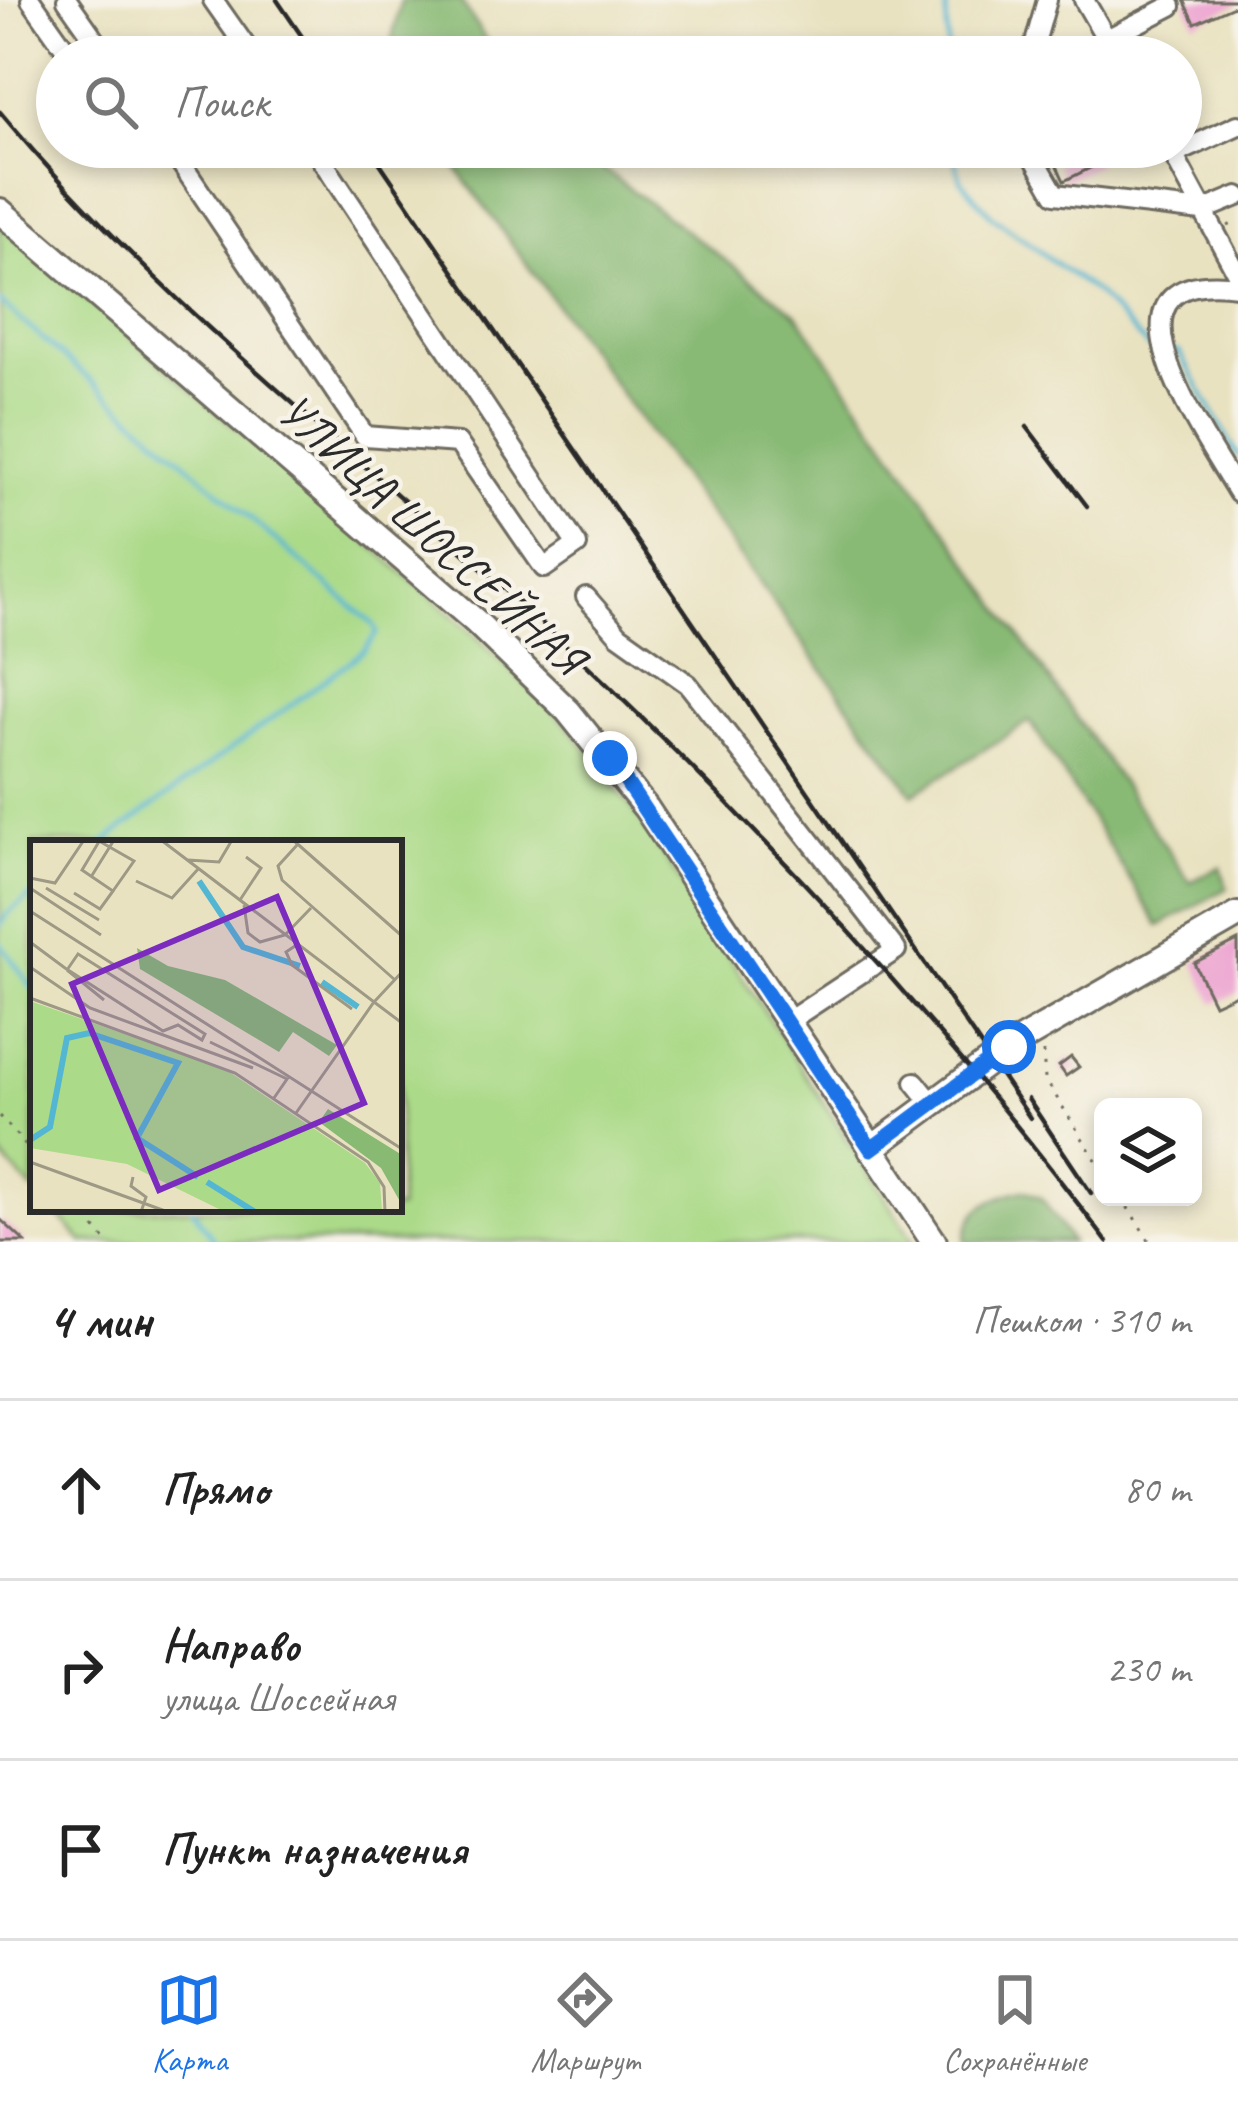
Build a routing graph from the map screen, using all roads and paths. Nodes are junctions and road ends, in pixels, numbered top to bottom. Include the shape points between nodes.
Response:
1 (31, 0) edge
2 (68, 0) edge
3 (213, 0) edge
4 (1047, 0) edge
5 (1084, 0) edge
6 (1171, 6) dead end
7 (56, 36) edge
8 (93, 36) edge
9 (238, 36) edge
10 (1036, 36) edge
11 (1105, 36) edge
12 (1129, 36) edge
13 (1238, 125) edge
14 (1202, 139) edge
15 (184, 168) edge
16 (327, 168) edge
17 (1040, 168) edge
18 (1180, 168) edge
19 (1238, 196) edge
20 (0, 211) edge
21 (1202, 211) junction
22 (1238, 275) edge
23 (1238, 286) edge
24 (1238, 494) edge
25 (586, 597) dead end
26 (1238, 915) edge
27 (787, 1022) junction
28 (1043, 1027) junction
29 (0, 1116) edge
30 (871, 1149) junction
31 (30, 1151) edge
32 (1094, 1157) edge
33 (1127, 1206) edge
34 (82, 1212) edge
35 (107, 1242) edge
36 (934, 1242) edge
37 (1150, 1242) edge

1 - 7 street
2 - 8 street
3 - 9 street
4 - 10 street
5 - 11 street
6 - 12 street
13 - 14 street
15 - 16 street via 365,436 458,443 544,568 577,545
17 - 21 street via 1055,194
18 - 21 street
19 - 21 street
20 - 27 main road, УЛИЦА ШОССЕЙНАЯ via 568,711 646,808
21 - 22 street
23 - 24 street via 1188,286 1163,313 1170,377
25 - 27 street via 619,635 688,684 896,950
26 - 28 main road
27 - 30 main road, УЛИЦА ШОССЕЙНАЯ
28 - 30 main road via 924,1093
28 - 32 path via 1045,1078
29 - 31 path
30 - 36 main road, УЛИЦА ШОССЕЙНАЯ
33 - 37 path
34 - 35 path

